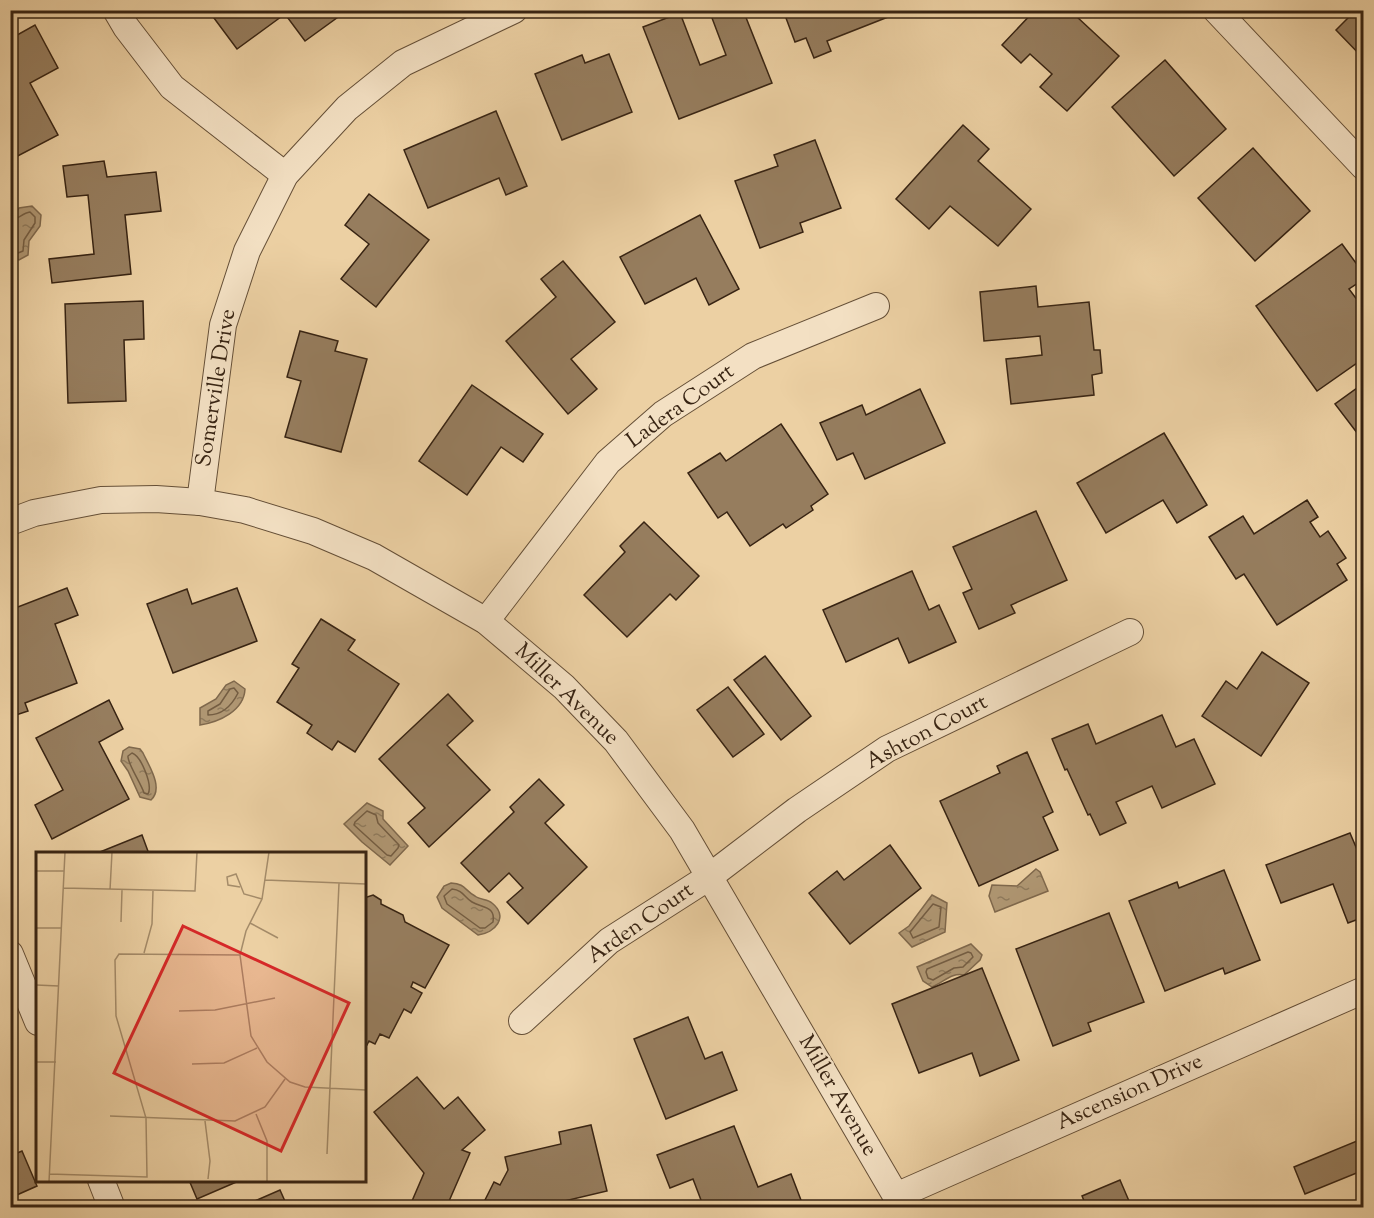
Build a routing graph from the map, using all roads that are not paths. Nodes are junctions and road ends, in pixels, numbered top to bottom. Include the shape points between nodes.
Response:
1 (116, 10) edge
2 (514, 10) edge
3 (1216, 10) edge
4 (1364, 167) edge
5 (285, 175) junction
6 (876, 306) dead end
7 (200, 502) junction
8 (10, 522) edge
9 (486, 621) junction
10 (1130, 632) dead end
11 (708, 877) junction
12 (10, 954) edge
13 (1364, 990) edge
14 (36, 1017) edge
15 (522, 1021) dead end
16 (102, 1182) edge
17 (898, 1202) edge
18 (112, 1208) edge

1 - 5 street via 172,87
2 - 5 street, Somerville Drive via 403,63 347,108
3 - 4 street
5 - 7 street, Somerville Drive via 247,251 223,325
6 - 9 street, Ladera Court via 753,356 663,414 608,462
7 - 8 street, Miller Avenue via 101,500 34,513
7 - 9 street, Miller Avenue via 245,510 313,531 374,556
9 - 11 street, Miller Avenue via 564,687 616,741 682,830
10 - 11 street, Ashton Court via 887,749
11 - 15 street, Arden Court via 609,941
11 - 17 street, Miller Avenue
12 - 14 street
13 - 17 street, Ascension Drive
16 - 18 street

